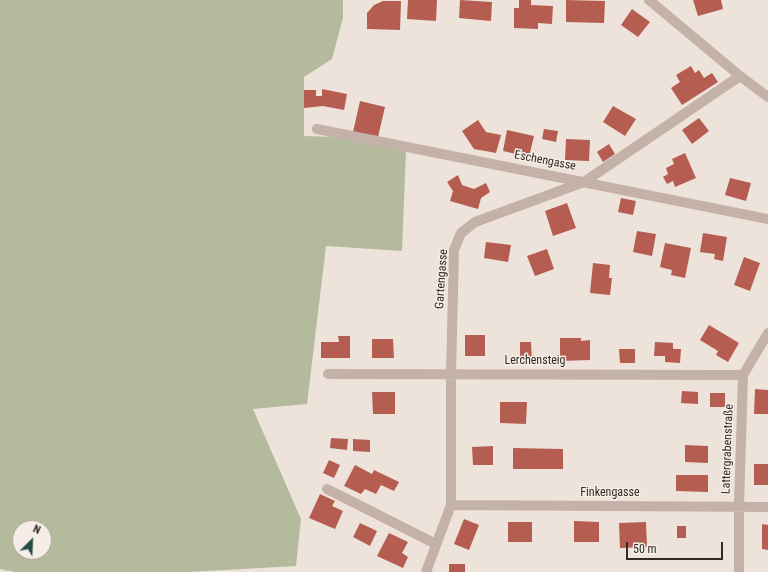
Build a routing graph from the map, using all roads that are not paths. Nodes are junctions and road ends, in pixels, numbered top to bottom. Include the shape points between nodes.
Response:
1 (649, 0) edge
2 (740, 76) junction
3 (768, 97) edge
4 (317, 129) dead end
5 (584, 182) junction
6 (768, 219) edge
7 (768, 333) edge
8 (328, 374) dead end
9 (451, 374) junction
10 (743, 375) junction
11 (327, 489) dead end
12 (451, 505) junction
13 (739, 507) junction
14 (768, 507) edge
15 (436, 544) junction
16 (426, 572) edge
17 (739, 572) edge

1 - 2 street
2 - 3 street
2 - 5 street, Gartengasse
4 - 5 street, Eschengasse
5 - 6 street, Eschengasse
5 - 9 street, Gartengasse via 475,222 461,233 454,250
7 - 10 street, Lattergrabenstraße
8 - 9 street, Lerchensteig
9 - 10 street, Lerchensteig
9 - 12 street, Gartengasse
10 - 13 street, Lattergrabenstraße
11 - 15 street
12 - 13 street, Finkengasse
12 - 15 street, Gartengasse
13 - 14 street, Finkengasse
13 - 17 street, Lattergrabenstraße
15 - 16 street, Gartengasse

